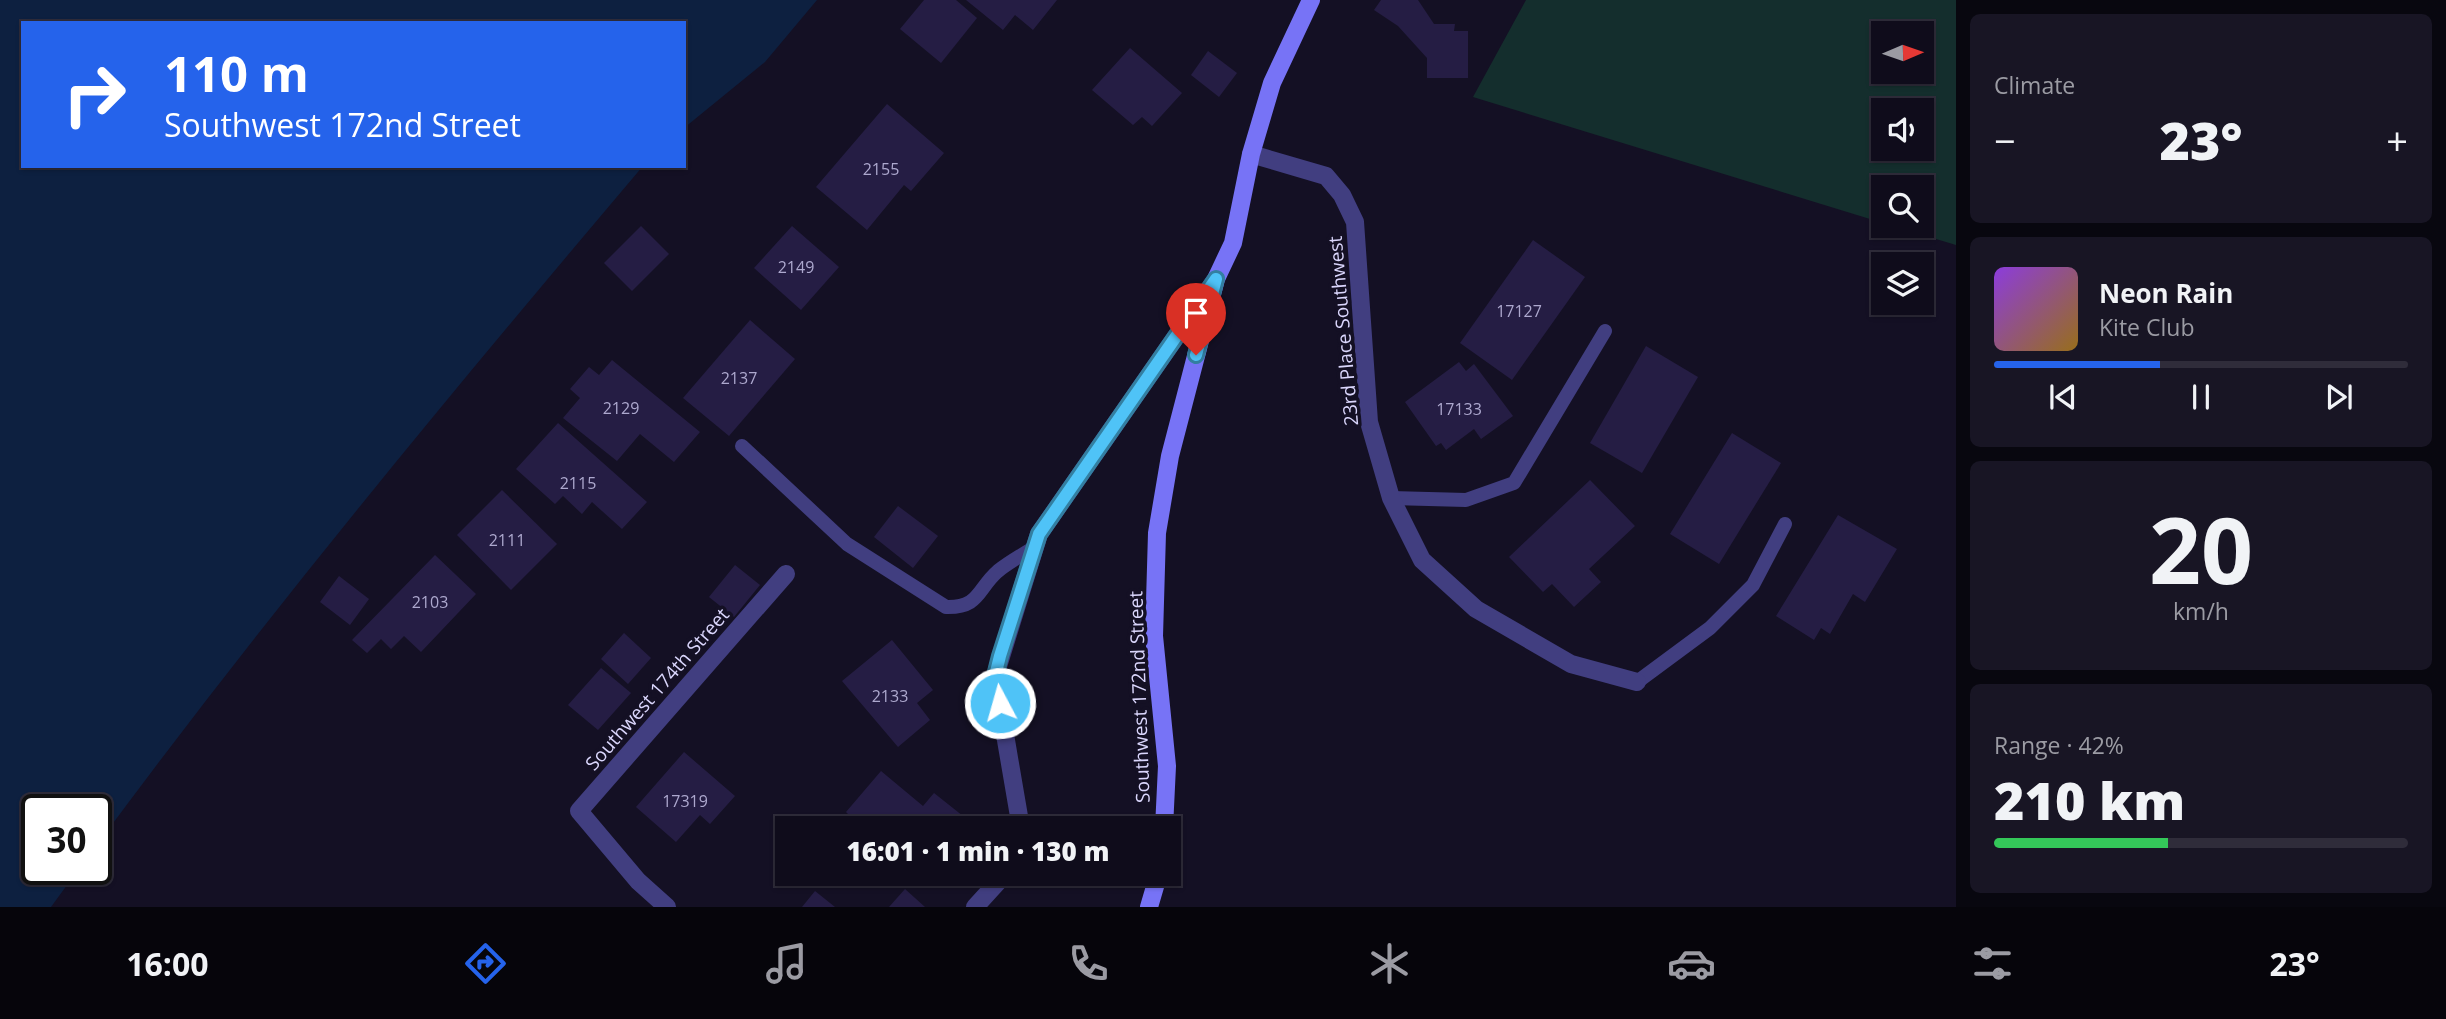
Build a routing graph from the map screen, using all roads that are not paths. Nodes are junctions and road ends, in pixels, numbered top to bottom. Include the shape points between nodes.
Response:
1 (1311, 0) edge
2 (1251, 154) junction
3 (1216, 279) junction
4 (1605, 331) dead end
5 (742, 446) dead end
6 (1391, 498) junction
7 (1785, 524) dead end
8 (1036, 546) junction
9 (786, 574) dead end
10 (1637, 682) joint
11 (1020, 816) edge
12 (1165, 816) edge
13 (994, 886) edge
14 (1155, 886) edge
15 (667, 907) edge
16 (975, 907) edge
17 (1149, 907) edge

1 - 2 street, Southwest 172nd Street via 1272,83
2 - 3 street, Southwest 172nd Street via 1233,243
2 - 6 street, 23rd Place Southwest via 1326,176 1342,195 1354,222 1369,422
3 - 8 street via 1076,479 1039,534
3 - 12 street, Southwest 172nd Street via 1170,456 1157,533 1154,636 1167,766
4 - 6 lane via 1514,483 1466,500
5 - 8 lane via 847,544 946,607 973,602 997,572
6 - 10 street, 23rd Place Southwest via 1422,560 1475,609 1572,664
7 - 10 lane via 1753,585 1710,628
8 - 11 street via 995,676
9 - 15 street, Southwest 174th Street via 579,811 638,881
13 - 16 street
14 - 17 street

